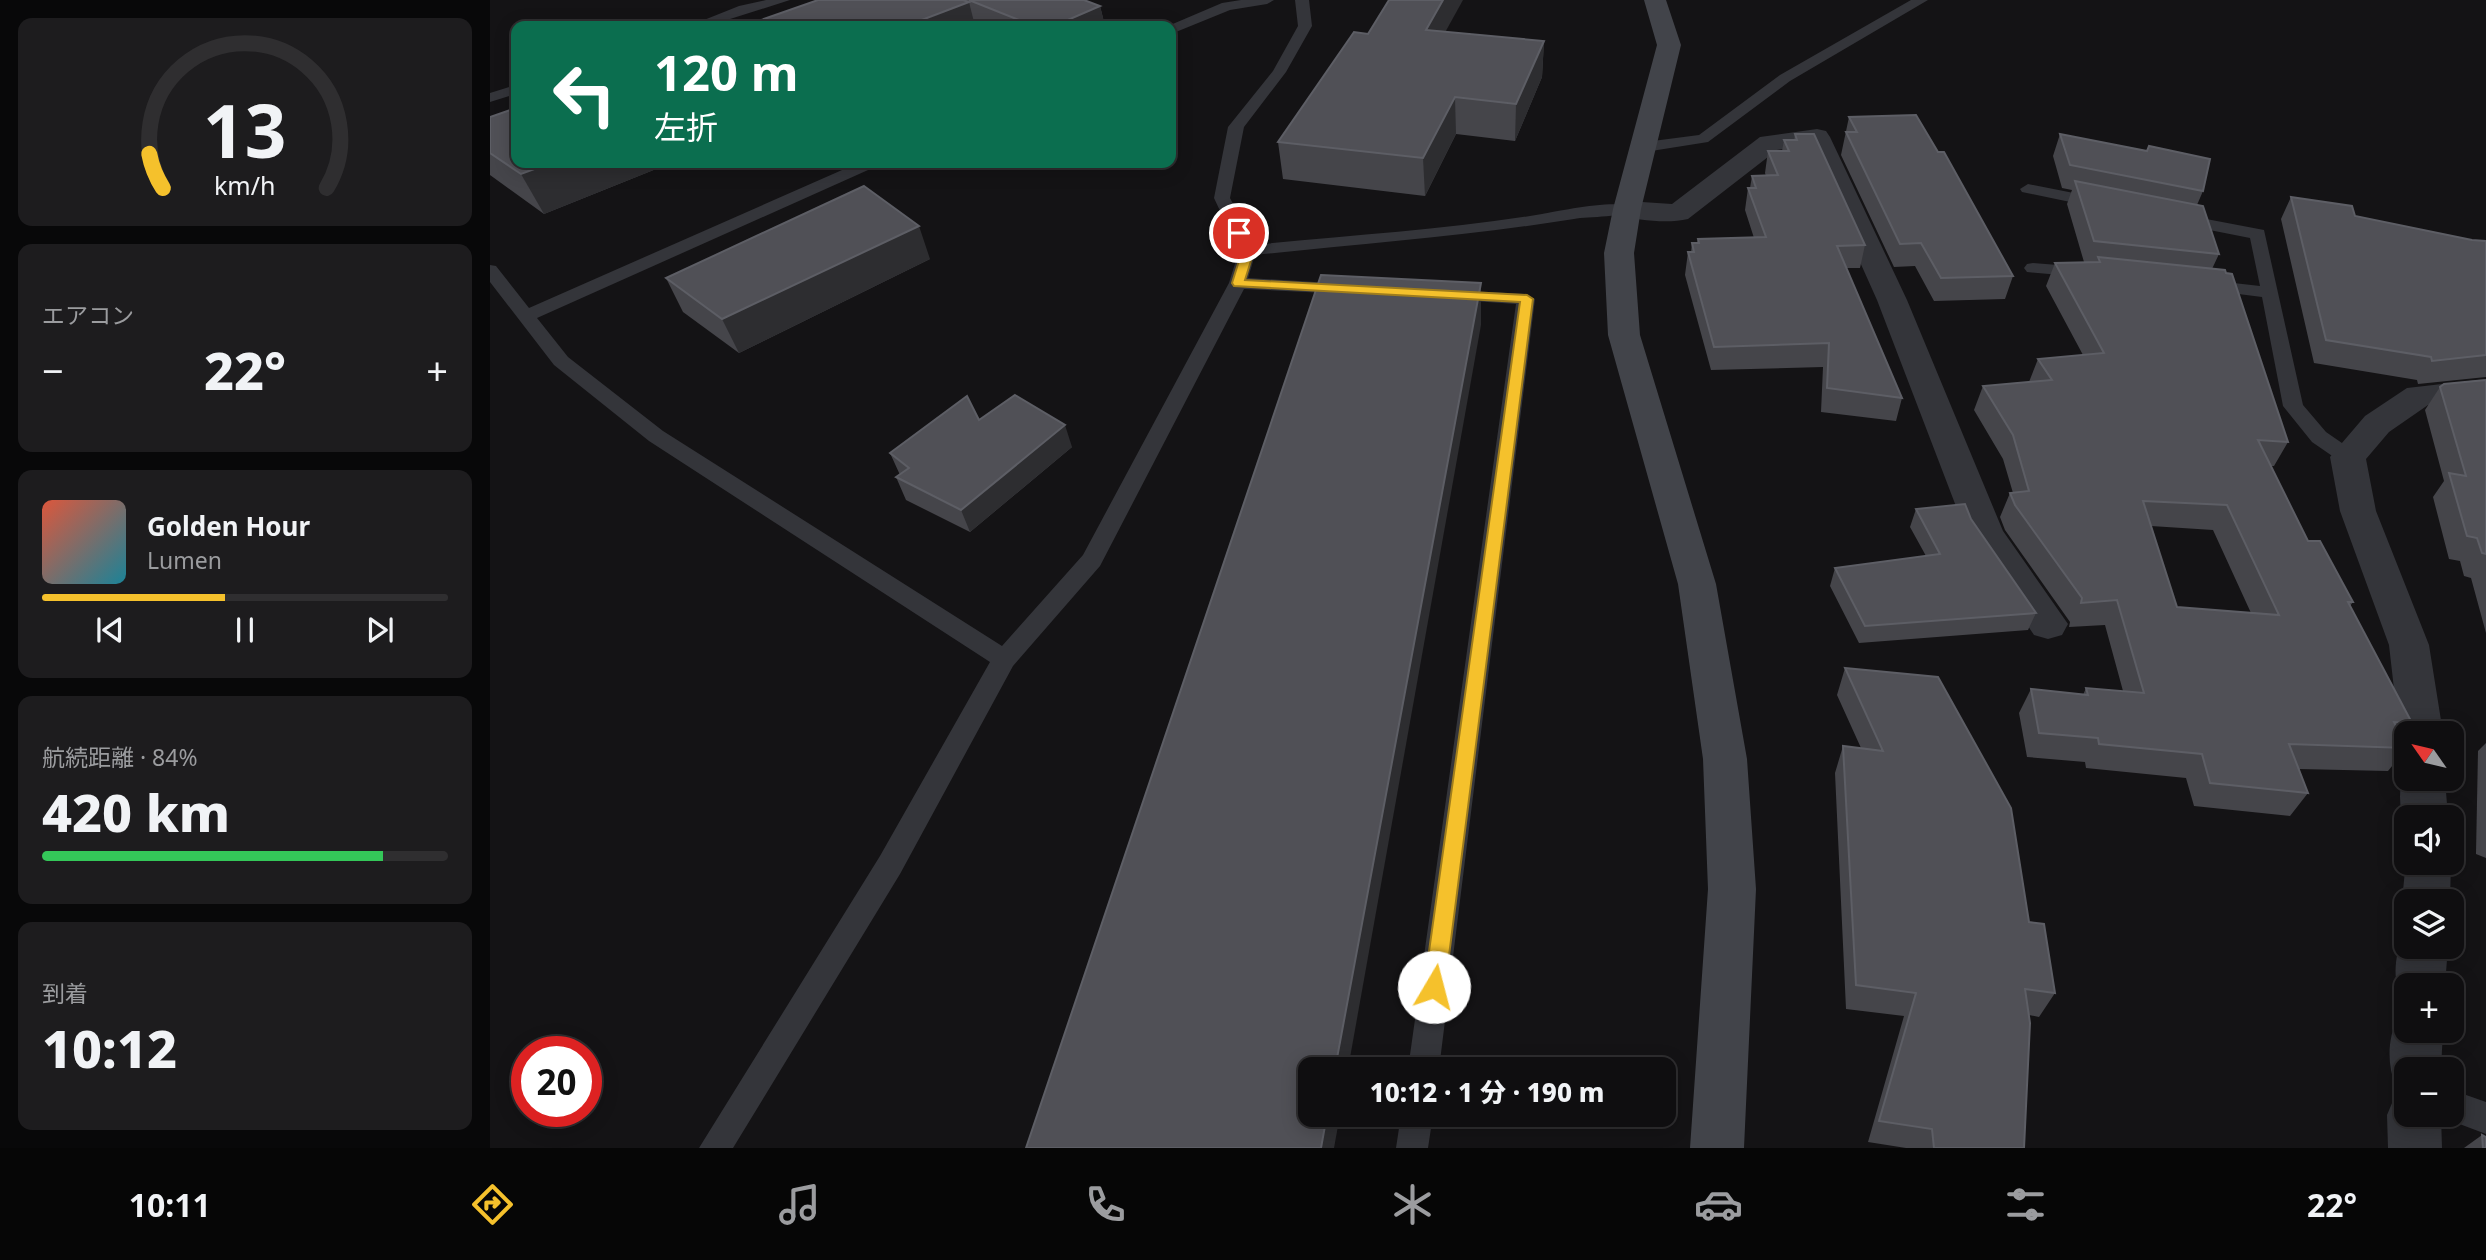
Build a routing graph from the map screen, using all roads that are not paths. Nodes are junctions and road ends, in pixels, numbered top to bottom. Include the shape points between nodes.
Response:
1 (783, 0) edge
2 (1267, 0) edge
3 (1302, 0) edge
4 (1655, 0) edge
5 (1922, 0) edge
6 (710, 21) edge
7 (1176, 28) edge
8 (511, 91) edge
9 (490, 98) edge
10 (1645, 147) junction
11 (861, 168) edge
12 (2028, 189) dead end
13 (2109, 205) edge
14 (1627, 209) junction
15 (2163, 216) edge
16 (1248, 251) junction
17 (2033, 268) dead end
18 (490, 270) edge
19 (2100, 274) edge
20 (1238, 283) junction
21 (2193, 283) edge
22 (1375, 290) edge
23 (2270, 293) junction
24 (1430, 294) edge
25 (525, 316) junction
26 (2486, 389) edge
27 (2348, 457) junction
28 (2048, 624) dead end
29 (1004, 659) junction
30 (2419, 721) edge
31 (1425, 1057) edge
32 (2464, 1110) edge
33 (2486, 1118) edge
34 (1415, 1127) edge
35 (2414, 1127) edge
36 (715, 1148) edge
37 (1412, 1148) edge
38 (1717, 1148) edge
39 (2415, 1148) edge

1 - 6 lane
2 - 7 lane via 1227,6
3 - 16 lane via 1305,26 1279,72 1236,127 1222,198
4 - 10 street via 1669,45
5 - 10 lane via 1785,78 1703,139
8 - 9 lane
10 - 14 street
11 - 25 lane
12 - 13 lane
14 - 16 lane
14 - 28 street via 1678,213 1769,142 1817,137 1892,300 1986,535
14 - 38 street via 1619,253 1624,335 1697,584 1725,758 1732,889
15 - 23 lane via 2258,234
16 - 20 lane
17 - 19 lane
18 - 25 lane
20 - 22 lane
20 - 29 lane via 1092,559
21 - 23 lane
23 - 27 lane via 2293,406 2319,437
24 - 31 lane via 1527,299
25 - 29 lane via 561,361 656,436
26 - 27 street via 2419,396 2377,424
27 - 30 street via 2358,512 2409,646
29 - 36 lane via 890,865
32 - 33 lane
34 - 37 lane
35 - 39 street

